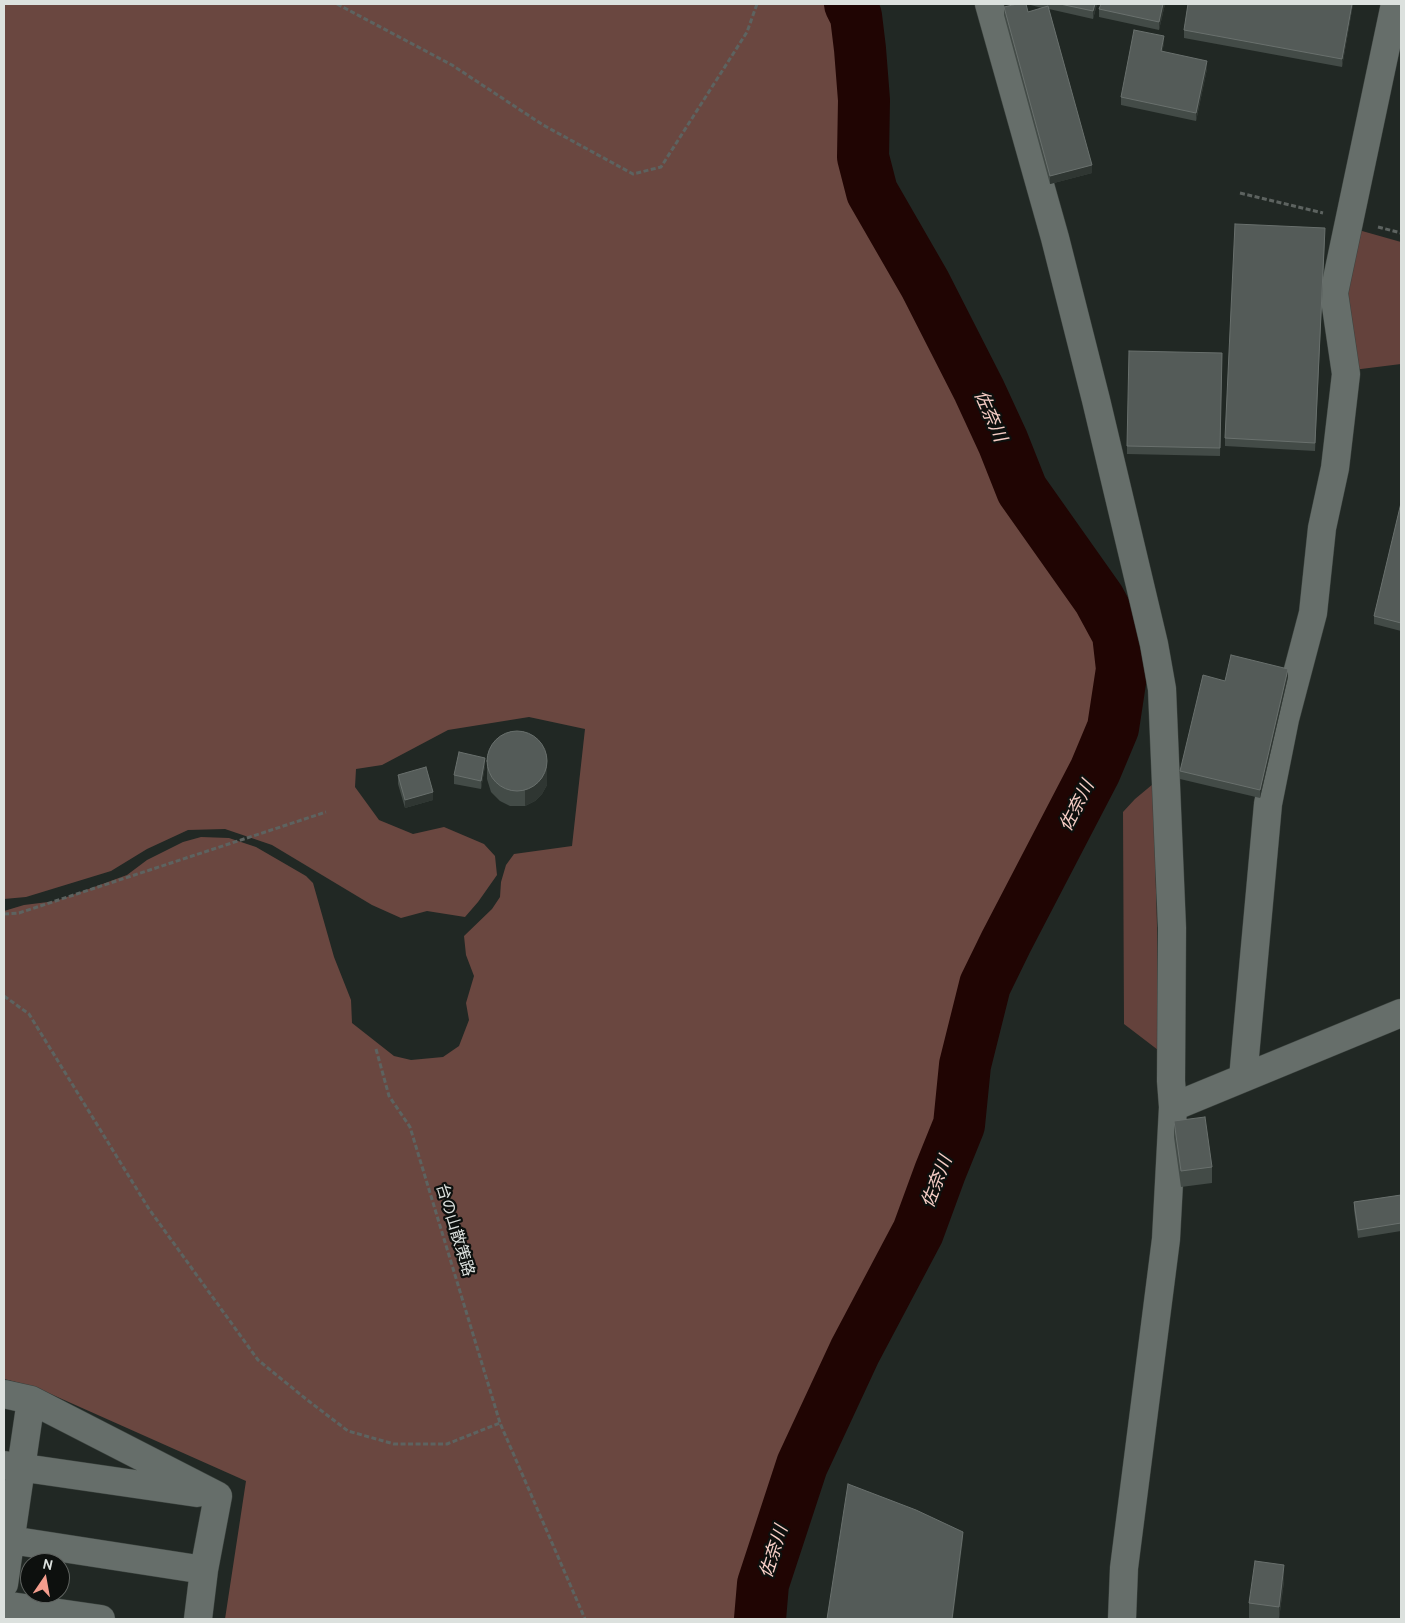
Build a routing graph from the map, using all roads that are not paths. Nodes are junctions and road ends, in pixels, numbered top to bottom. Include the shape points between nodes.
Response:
1 (988, 4) edge
2 (1395, 4) edge
3 (1401, 1014) edge
4 (1243, 1078) junction
5 (1173, 1107) junction
6 (4, 1394) edge
7 (32, 1400) junction
8 (12, 1467) edge
9 (218, 1496) junction
10 (7, 1539) edge
11 (204, 1570) junction
12 (4, 1584) edge
13 (4, 1605) edge
14 (101, 1619) edge
15 (198, 1619) edge
16 (1122, 1619) edge

1 - 5 street via 1060,257 1152,634 1162,689 1172,928
2 - 4 street via 1334,293 1346,374 1335,468 1322,528 1313,613 1285,719 1268,804
3 - 4 street
4 - 5 street
5 - 16 street via 1166,1239 1124,1568
6 - 7 street
7 - 8 street
7 - 9 street
8 - 9 street
8 - 10 street
9 - 11 street
10 - 11 street
10 - 12 street
11 - 15 street
13 - 14 street

